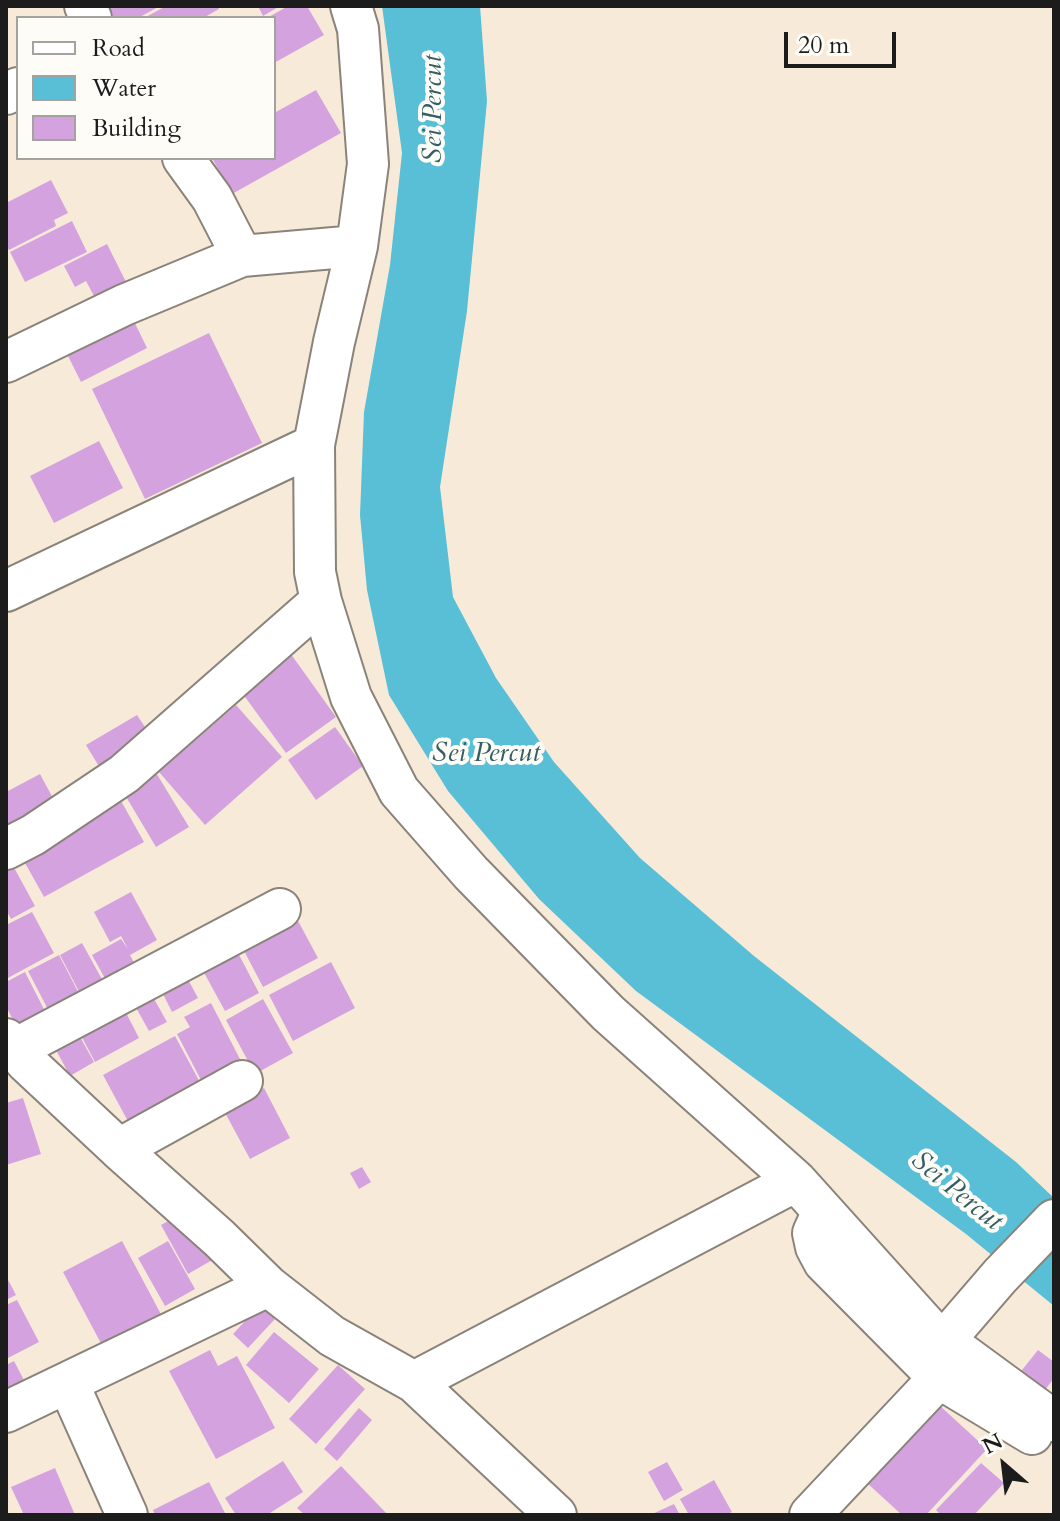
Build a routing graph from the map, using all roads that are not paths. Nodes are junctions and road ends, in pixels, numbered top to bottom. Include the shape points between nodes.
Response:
1 (351, 6) edge
2 (184, 160) edge
3 (357, 246) junction
4 (242, 256) junction
5 (6, 362) edge
6 (314, 445) junction
7 (6, 591) edge
8 (321, 601) junction
9 (6, 849) edge
10 (280, 909) dead end
11 (14, 1056) edge
12 (242, 1081) dead end
13 (119, 1149) junction
14 (796, 1181) junction
15 (1054, 1220) edge
16 (268, 1286) junction
17 (942, 1359) junction
18 (414, 1382) junction
19 (68, 1383) junction
20 (6, 1412) edge
21 (1054, 1421) edge
22 (1054, 1442) edge
23 (127, 1515) edge
24 (556, 1515) edge
25 (810, 1515) edge

1 - 3 street via 358,29 368,164
2 - 4 street via 212,198
3 - 4 street
3 - 6 street
4 - 5 street
6 - 7 street
6 - 8 street via 315,572
8 - 9 street via 124,774
8 - 14 street via 351,697 399,791 608,1013
10 - 11 street
11 - 13 street
12 - 13 street
13 - 16 street
14 - 17 street via 931,1331
14 - 18 street
15 - 17 street via 1000,1276
16 - 18 street via 332,1336
16 - 19 street
17 - 21 street
17 - 22 street via 1042,1440
17 - 25 street
18 - 24 street
19 - 20 street
19 - 23 street

